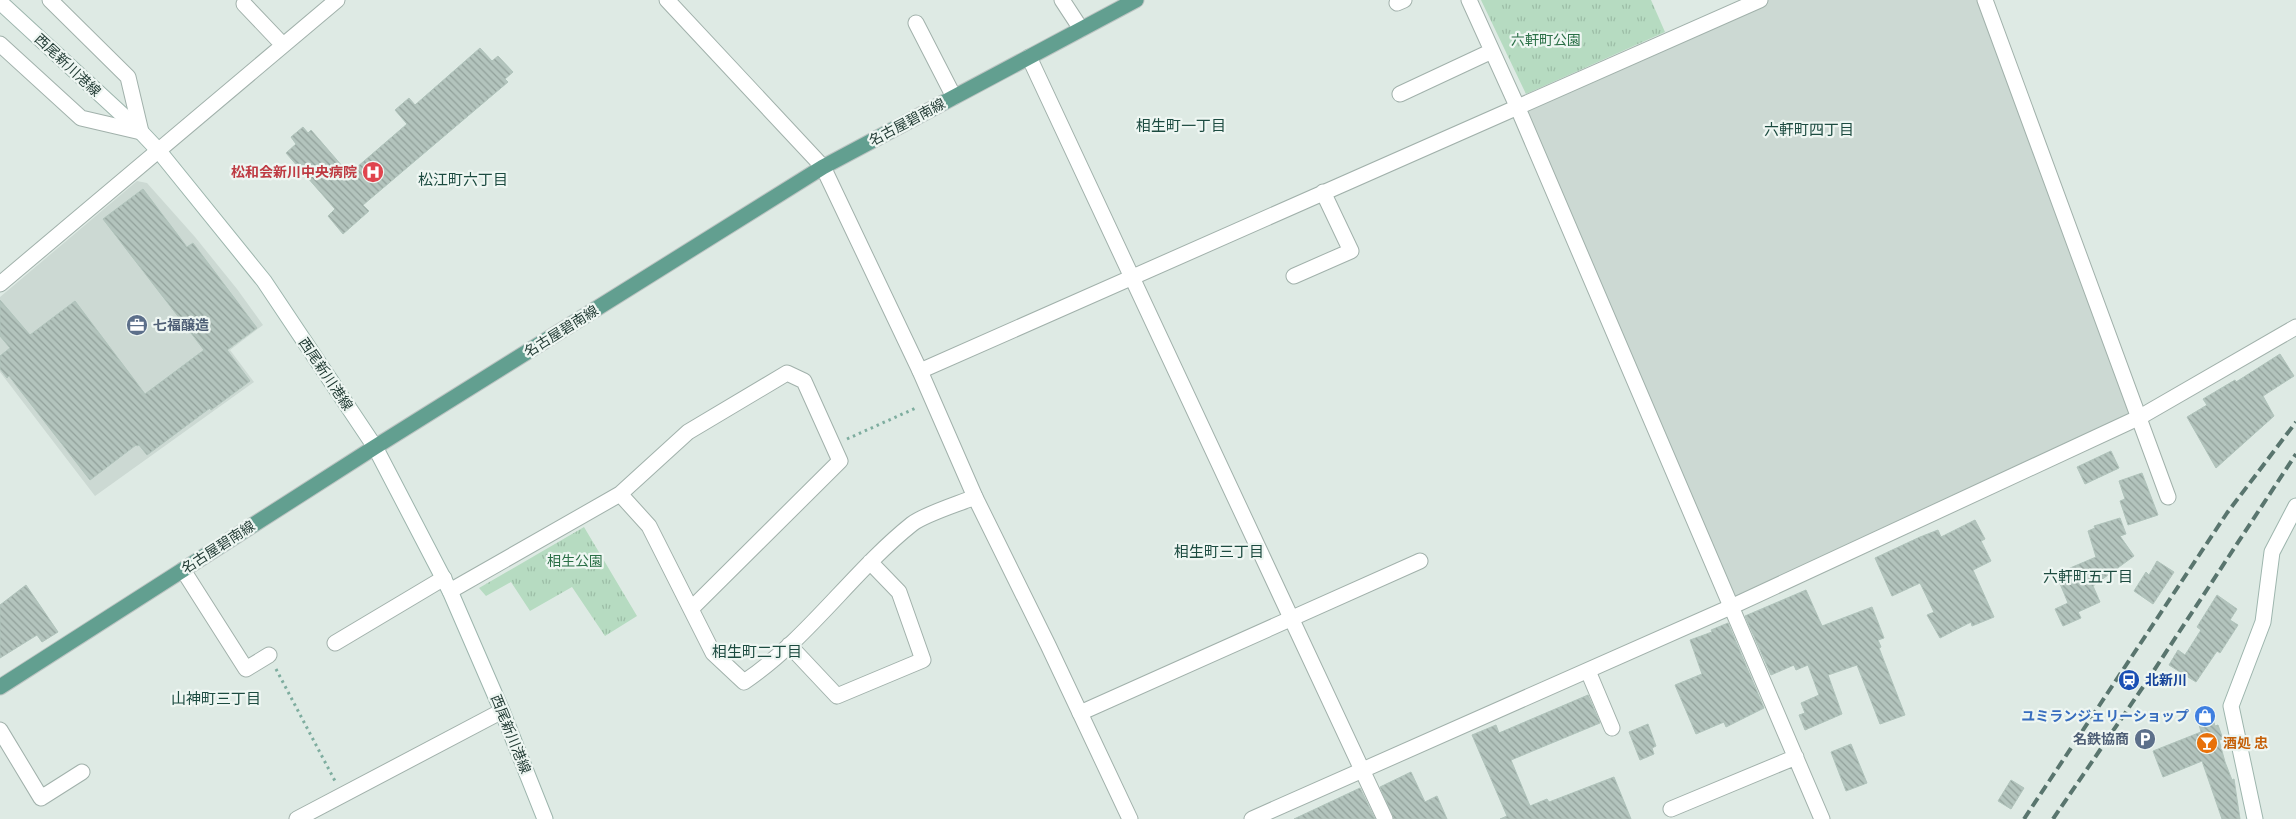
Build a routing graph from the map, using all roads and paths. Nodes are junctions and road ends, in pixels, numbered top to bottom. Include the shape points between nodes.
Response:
1 (50, 0) edge
2 (667, 0) edge
3 (1062, 0) edge
4 (1136, 0) edge
5 (1469, 0) edge
6 (1760, 0) edge
7 (1986, 0) edge
8 (0, 2) edge
9 (326, 3) edge
10 (244, 4) dead end
11 (916, 23) dead end
12 (1081, 29) junction
13 (0, 44) edge
14 (283, 45) junction
15 (1492, 51) junction
16 (1029, 57) junction
17 (1400, 94) dead end
18 (954, 97) junction
19 (1517, 106) junction
20 (141, 132) junction
21 (158, 150) junction
22 (823, 167) junction
23 (1322, 192) junction
24 (1132, 276) junction
25 (1294, 276) dead end
26 (0, 284) edge
27 (2296, 327) edge
28 (920, 371) junction
29 (933, 401) junction
30 (2140, 416) junction
31 (833, 446) junction
32 (375, 447) junction
33 (620, 494) junction
34 (975, 496) junction
35 (2168, 497) dead end
36 (2294, 512) edge
37 (1420, 561) dead end
38 (870, 562) junction
39 (183, 570) junction
40 (447, 585) junction
41 (1733, 606) junction
42 (691, 609) junction
43 (1291, 618) junction
44 (335, 643) dead end
45 (789, 645) junction
46 (269, 655) joint
47 (1588, 671) junction
48 (0, 687) edge
49 (502, 710) junction
50 (1080, 713) junction
51 (1612, 728) dead end
52 (0, 730) edge
53 (1796, 757) junction
54 (1362, 770) junction
55 (82, 772) dead end
56 (342, 795) junction
57 (1670, 809) dead end
58 (296, 819) edge
59 (545, 819) edge
60 (1130, 819) edge
61 (1252, 819) edge
62 (1385, 819) edge
63 (1822, 819) edge
64 (2255, 819) edge

1 - 20 street via 128,77
2 - 22 street
3 - 12 street
4 - 12 main road, 名古屋碧南線
5 - 15 street
6 - 19 street
7 - 30 street
8 - 20 street, 西尾新川港線
9 - 14 street
10 - 14 street
11 - 18 street
12 - 16 main road, 名古屋碧南線
13 - 20 street via 81,118
14 - 21 street
15 - 17 street
15 - 19 street
16 - 18 main road, 名古屋碧南線
16 - 24 street
18 - 22 main road, 名古屋碧南線
19 - 23 street
19 - 41 street via 1636,388
20 - 21 street, 西尾新川港線
21 - 26 street
21 - 32 street, 西尾新川港線 via 264,281
22 - 28 street
22 - 32 main road, 名古屋碧南線
23 - 24 street
23 - 25 street via 1351,251
24 - 28 street
24 - 43 street
27 - 30 street
28 - 29 street
29 - 31 path
29 - 34 street
30 - 35 street
30 - 41 street
31 - 33 street via 804,381 787,373 688,432
31 - 42 street via 840,462
32 - 39 main road, 名古屋碧南線
32 - 40 street, 西尾新川港線
33 - 40 street
33 - 42 street via 649,526
34 - 38 street via 914,523
34 - 50 street
36 - 64 street via 2272,552 2263,622 2230,706
37 - 43 street
38 - 45 street
38 - 45 street via 899,592 923,660 837,696
39 - 46 street via 246,669
39 - 48 main road, 名古屋碧南線
40 - 44 street
40 - 49 street, 西尾新川港線
41 - 47 street
41 - 53 street
42 - 45 street via 713,653 744,682 769,666
43 - 50 street
43 - 54 street
46 - 56 path
47 - 51 street
47 - 54 street
49 - 56 street
49 - 59 street, 西尾新川港線
50 - 60 street
52 - 55 street via 41,798
53 - 57 street
53 - 63 street
54 - 61 street
54 - 62 street
56 - 58 street

